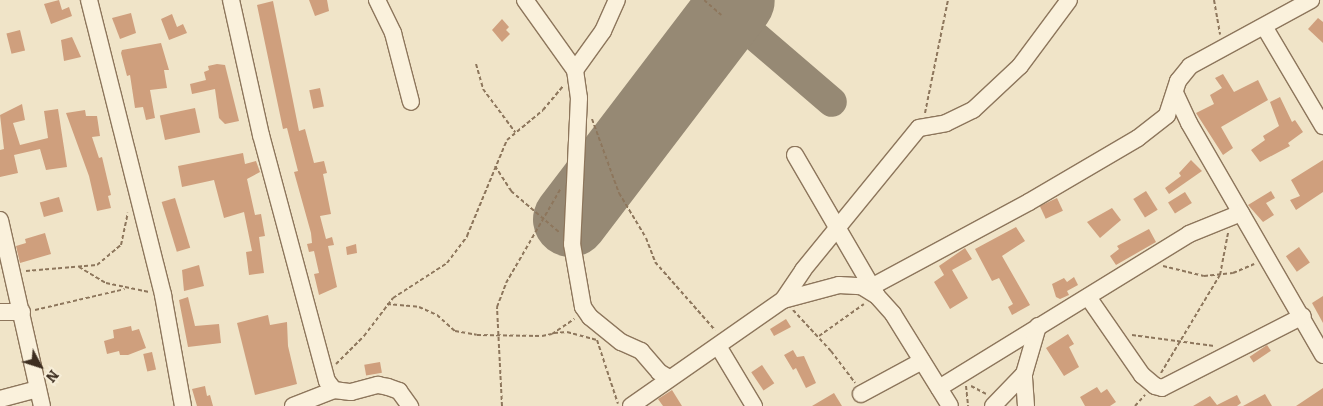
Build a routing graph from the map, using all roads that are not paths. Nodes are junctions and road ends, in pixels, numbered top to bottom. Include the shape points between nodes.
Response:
1 (89, 0) edge
2 (231, 0) edge
3 (377, 0) edge
4 (525, 0) edge
5 (617, 0) edge
6 (1069, 0) edge
7 (1299, 2) edge
8 (1265, 28) junction
9 (575, 70) junction
10 (1176, 95) junction
11 (411, 102) dead end
12 (1323, 126) edge
13 (795, 155) dead end
14 (1234, 215) junction
15 (0, 220) edge
16 (839, 226) junction
17 (875, 291) junction
18 (1088, 297) junction
19 (783, 300) junction
20 (0, 312) edge
21 (22, 312) junction
22 (1302, 316) junction
23 (1038, 326) junction
24 (721, 344) junction
25 (1323, 355) edge
26 (922, 361) junction
27 (1024, 374) junction
28 (669, 378) junction
29 (944, 385) junction
30 (38, 389) junction
31 (334, 390) junction
32 (862, 394) road end
33 (0, 399) edge
34 (995, 403) edge
35 (42, 406) edge
36 (183, 406) edge
37 (293, 406) edge
38 (410, 406) edge
39 (631, 406) edge
40 (754, 406) edge
41 (950, 406) edge
42 (1026, 406) edge

1 - 36 street via 163,295
2 - 31 street via 261,135 324,372
3 - 11 street via 393,33
4 - 9 street
5 - 9 street via 603,31
6 - 16 street via 1020,66 973,110 946,123 919,128
7 - 8 street
8 - 10 street via 1214,52 1182,73
8 - 12 street
9 - 28 street via 578,98 572,244 578,294 591,317 621,342 641,351 659,372
10 - 14 street
10 - 17 street via 1167,115 1138,138
13 - 16 street
14 - 18 street via 1146,260
14 - 22 street via 1267,256
15 - 21 street
16 - 17 street
16 - 19 street
17 - 19 street via 861,286 838,286
17 - 26 street
18 - 22 street via 1142,375 1154,386 1170,385
18 - 23 street
19 - 24 street
20 - 21 street
21 - 30 street
22 - 25 street
23 - 27 street
23 - 29 street
24 - 28 street
24 - 40 street
26 - 29 street
26 - 32 street
27 - 34 street
27 - 42 street
28 - 39 street
29 - 41 street
30 - 33 street
30 - 35 street
31 - 37 street
31 - 38 street via 351,392 378,385 388,387 399,391

